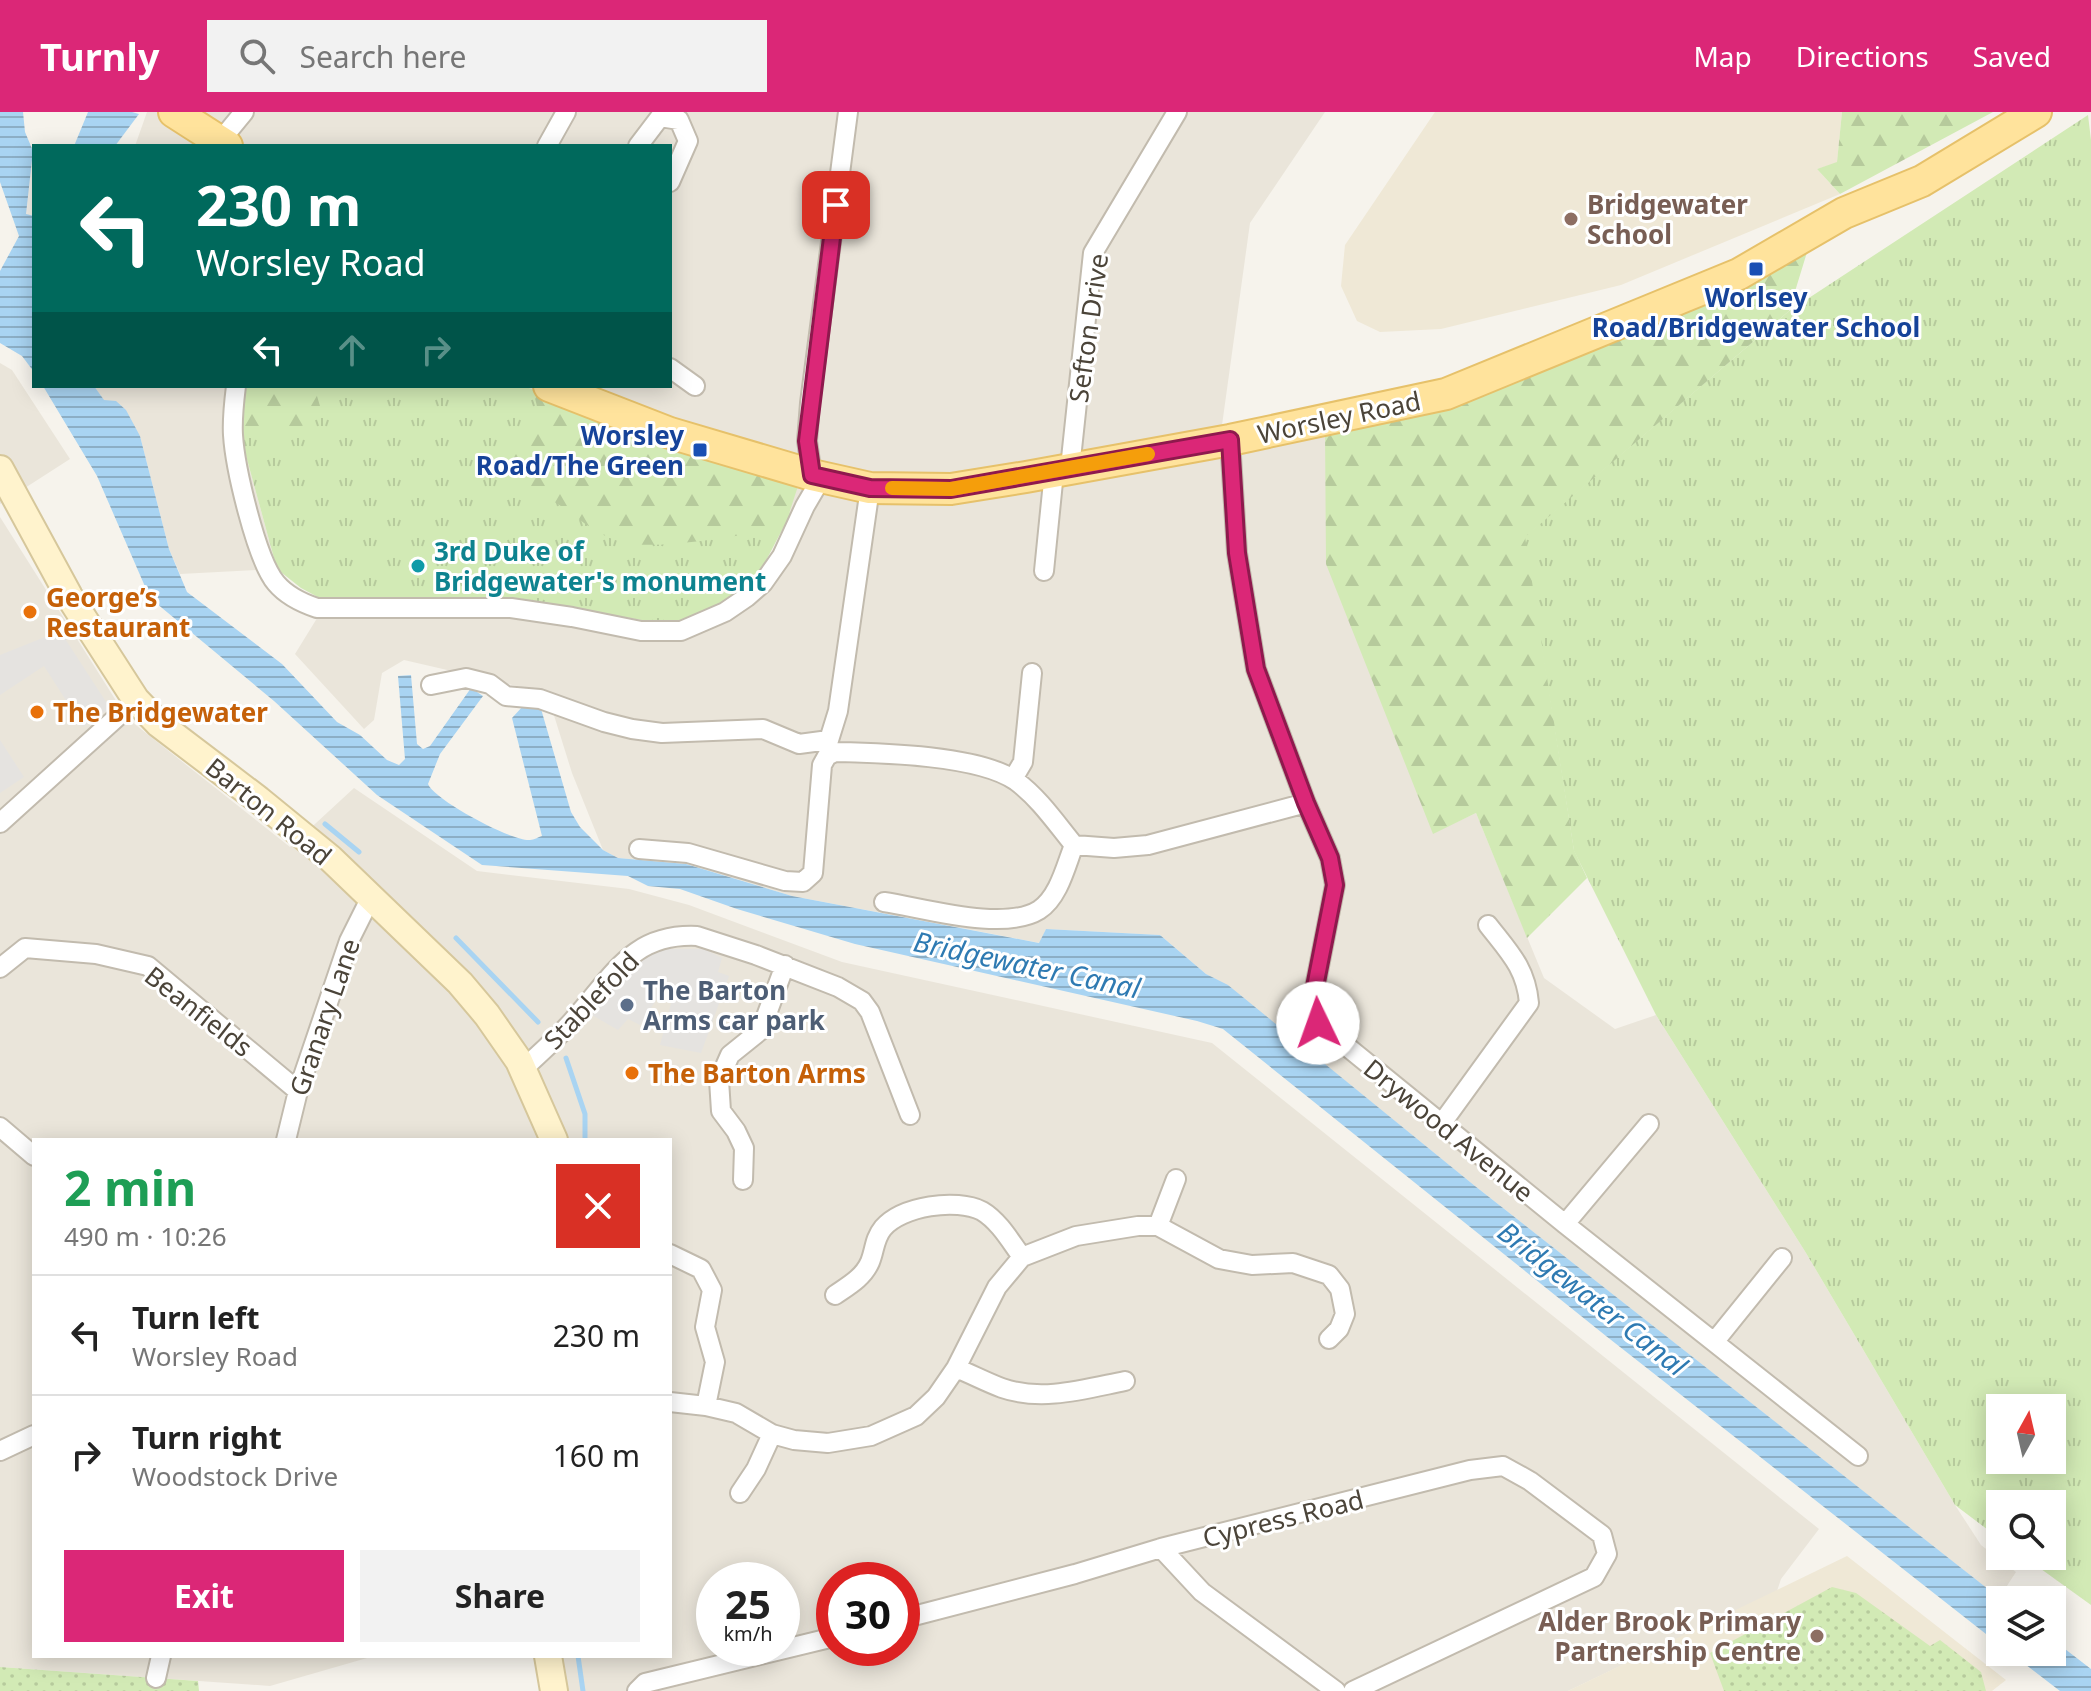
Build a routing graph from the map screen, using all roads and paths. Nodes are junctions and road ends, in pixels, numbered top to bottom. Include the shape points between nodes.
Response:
1 (174, 112) edge
2 (244, 112) edge
3 (566, 112) edge
4 (848, 112) edge
5 (1177, 112) edge
6 (2036, 112) edge
7 (224, 143) edge
8 (548, 144) edge
9 (640, 144) edge
10 (672, 177) edge
11 (672, 369) edge
12 (695, 386) dead end
13 (236, 388) edge
14 (554, 388) edge
15 (1230, 440) junction
16 (0, 469) edge
17 (1062, 470) junction
18 (817, 476) junction
19 (870, 488) junction
20 (1044, 571) dead end
21 (1032, 673) dead end
22 (431, 685) dead end
23 (136, 700) junction
24 (1013, 779) junction
25 (1306, 803) junction
26 (0, 823) edge
27 (1074, 845) junction
28 (639, 849) dead end
29 (371, 897) junction
30 (884, 902) dead end
31 (1488, 925) dead end
32 (785, 965) junction
33 (0, 968) edge
34 (522, 1070) junction
35 (298, 1091) junction
36 (910, 1115) dead end
37 (1442, 1123) junction
38 (1649, 1124) dead end
39 (0, 1127) edge
40 (286, 1138) edge
41 (553, 1138) edge
42 (32, 1154) edge
43 (1176, 1179) dead end
44 (743, 1180) dead end
45 (1565, 1224) junction
46 (1158, 1226) junction
47 (672, 1255) edge
48 (1022, 1257) junction
49 (1782, 1258) dead end
50 (835, 1295) dead end
51 (1329, 1339) dead end
52 (1715, 1341) junction
53 (956, 1368) junction
54 (1125, 1381) dead end
55 (672, 1402) edge
56 (706, 1406) junction
57 (772, 1434) junction
58 (32, 1436) edge
59 (0, 1451) edge
60 (1858, 1456) dead end
61 (740, 1493) dead end
62 (1161, 1548) junction
63 (920, 1614) edge
64 (816, 1641) edge
65 (161, 1658) edge
66 (548, 1658) edge
67 (156, 1678) dead end
68 (554, 1691) edge
69 (637, 1691) edge
70 (1336, 1691) edge
71 (1353, 1691) edge

1 - 7 main road
2 - 7 street
3 - 8 street
4 - 18 street via 809,416 807,441
5 - 17 street, Sefton Drive via 1093,253
6 - 15 main road, Worsley Road via 1922,181 1844,213 1739,274 1446,394
9 - 10 street via 660,117 679,120 688,141
11 - 12 street
13 - 18 street via 236,460 260,550 276,583 317,608 511,608 641,631 681,631 725,612 763,583 782,556
14 - 18 main road, Worsley Road via 670,433
15 - 17 main road, Worsley Road
15 - 25 street, Drywood Avenue via 1237,553 1256,669
16 - 23 main road, Barton Road via 69,596
17 - 19 main road, Worsley Road via 951,489
17 - 20 street, Sefton Drive
18 - 19 main road, Worsley Road
19 - 22 street via 838,711 829,740 799,744 763,729 632,729 540,699 506,696 490,684 466,678
21 - 24 street via 1023,762
23 - 26 street
23 - 29 main road, Barton Road
24 - 27 street
24 - 28 street via 958,762 835,752 822,765 813,873 803,882 688,853
25 - 27 street via 1148,845
25 - 37 street, Drywood Avenue via 1330,858 1335,885 1313,997 1318,1023
27 - 30 street via 1055,893 1039,910 1014,918 981,918
29 - 34 main road, Barton Road via 460,983 506,1040
29 - 35 street, Granary Lane via 349,941
31 - 37 street via 1527,981 1529,1003
32 - 34 street, Stablefold via 697,936 648,943 620,963 566,1029
32 - 36 street, Stablefold via 862,1001
32 - 44 street via 761,1030 730,1055 719,1080 721,1111 744,1148
33 - 35 street, Beanfields via 25,948 96,954 148,966
34 - 41 main road, Barton Road
35 - 40 street, Granary Lane
37 - 45 street, Drywood Avenue
38 - 45 street
39 - 42 street
43 - 46 street
45 - 52 street, Drywood Avenue
46 - 48 street via 1076,1236
46 - 51 street via 1219,1259 1252,1265 1293,1263 1329,1275 1340,1289 1345,1314
47 - 56 street via 701,1269 712,1290 705,1327 715,1362
48 - 50 street via 983,1212 944,1204 886,1225 862,1276
48 - 53 street via 997,1287
49 - 52 street
52 - 60 street, Drywood Avenue
53 - 54 street via 1004,1389 1034,1394
53 - 57 street via 916,1416 871,1436 828,1443
55 - 56 street
56 - 57 street via 736,1413
57 - 61 street
58 - 59 street
62 - 63 street, Cypress Road
62 - 70 street via 1202,1592
62 - 71 street, Cypress Road via 1503,1466 1602,1535 1607,1554 1594,1577
64 - 69 street via 659,1679
65 - 67 street
66 - 68 main road

